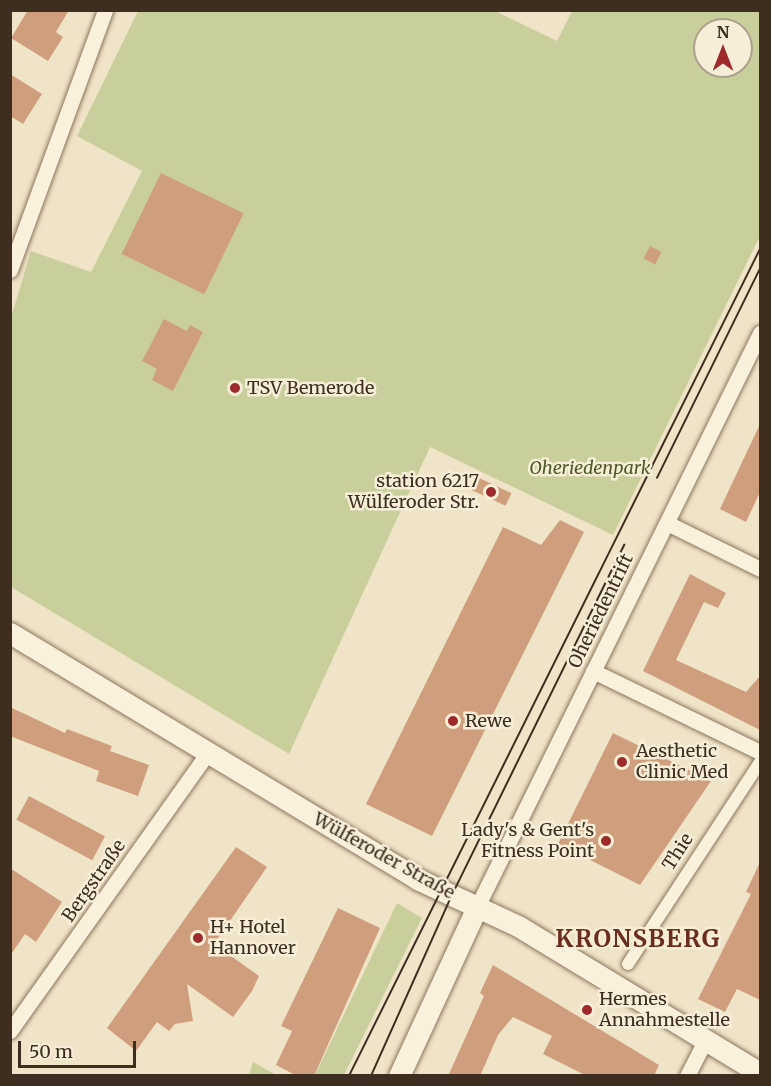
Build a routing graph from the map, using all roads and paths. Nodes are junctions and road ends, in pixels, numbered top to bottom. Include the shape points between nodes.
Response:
1 (105, 10) edge
2 (10, 270) edge
3 (760, 333) edge
4 (667, 523) junction
5 (760, 569) edge
6 (10, 633) edge
7 (593, 671) junction
8 (208, 752) junction
9 (760, 752) edge
10 (760, 762) edge
11 (477, 907) junction
12 (628, 964) dead end
13 (10, 1031) edge
14 (705, 1041) junction
15 (760, 1073) edge
16 (399, 1076) edge
17 (687, 1076) edge

1 - 2 street
3 - 4 street, Oheriedentrift
4 - 5 street
4 - 7 street, Oheriedentrift
6 - 8 main road, Wülferoder Straße
7 - 9 street
7 - 11 street, Oheriedentrift
8 - 11 main road, Wülferoder Straße via 417,879
8 - 13 street, Bergstraße
10 - 12 street, Thie
11 - 14 main road, Wülferoder Straße via 518,926
11 - 16 main road
14 - 15 main road, Wülferoder Straße
14 - 17 street

